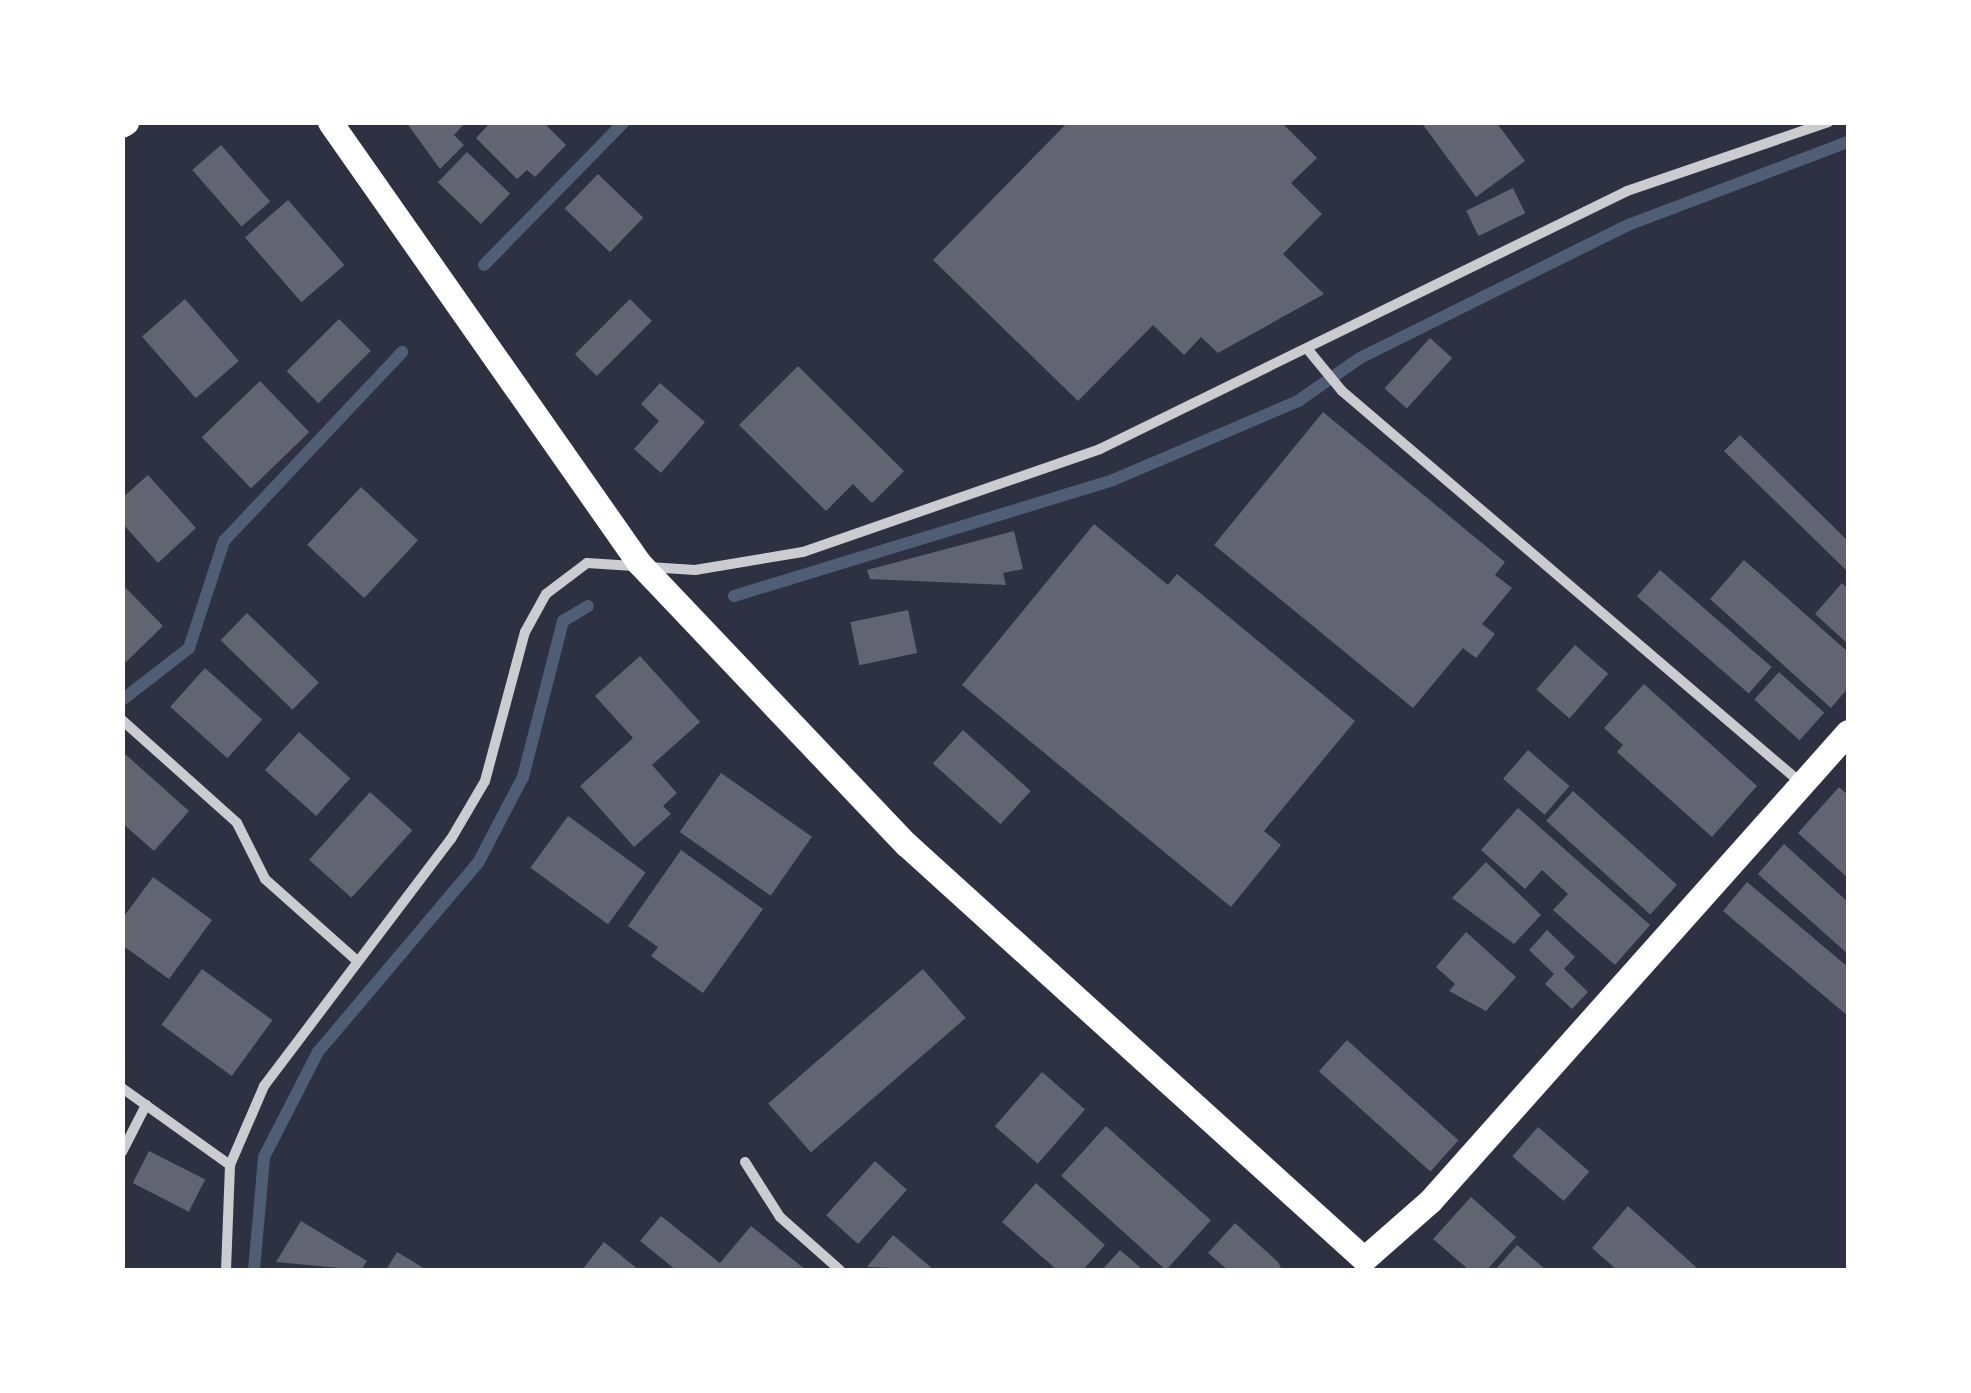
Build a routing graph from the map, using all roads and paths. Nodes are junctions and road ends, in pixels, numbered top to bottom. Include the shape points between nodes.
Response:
1 (330, 122) edge
2 (1829, 122) edge
3 (1309, 351) junction
4 (639, 563) junction
5 (122, 720) edge
6 (1848, 732) edge
7 (1801, 783) junction
8 (355, 959) junction
9 (122, 1088) edge
10 (146, 1105) junction
11 (122, 1152) edge
12 (745, 1162) dead end
13 (230, 1165) junction
14 (1360, 1265) edge
15 (226, 1270) edge
16 (840, 1270) edge

1 - 4 main road
2 - 3 street via 1627,191
3 - 4 street via 1100,449 803,552 695,570
3 - 7 street via 1342,391
4 - 8 street via 587,563 546,594 525,632 485,781
4 - 14 main road via 906,844
5 - 8 street via 237,823 266,879
6 - 7 main road
7 - 14 main road via 1430,1201
8 - 13 street via 264,1086
9 - 10 street
10 - 11 street
10 - 13 street
12 - 16 street via 780,1217
13 - 15 street

